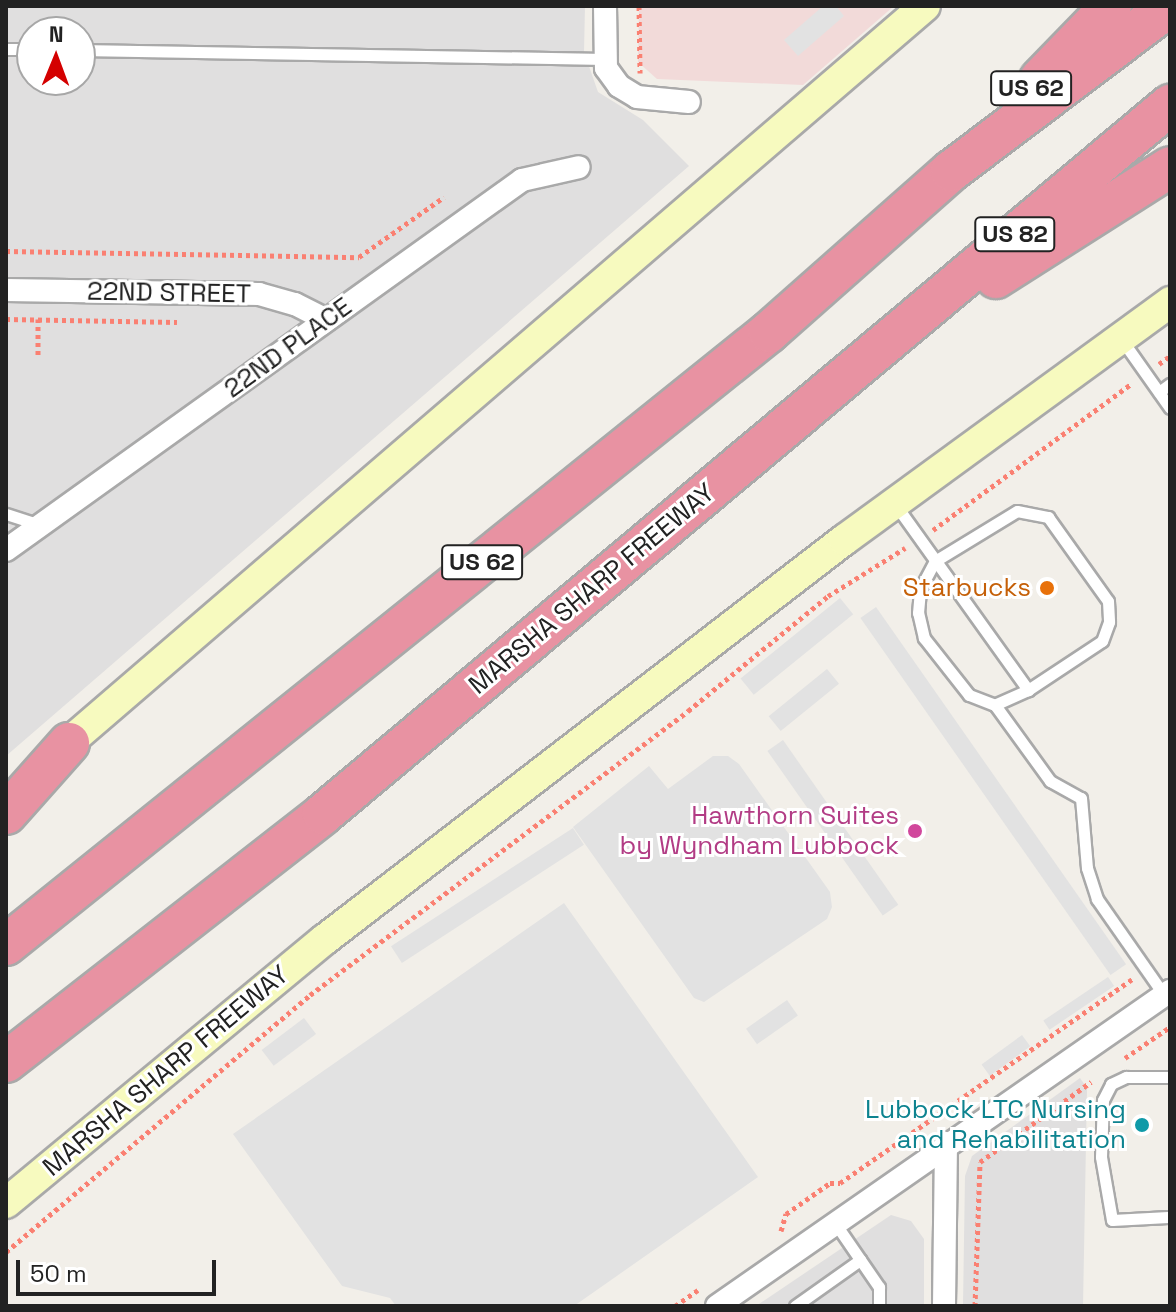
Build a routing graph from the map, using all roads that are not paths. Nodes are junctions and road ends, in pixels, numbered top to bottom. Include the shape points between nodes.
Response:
1 (605, 6) edge
2 (1111, 6) edge
3 (1170, 6) edge
4 (911, 10) edge
5 (96, 50) edge
6 (605, 59) junction
7 (689, 102) dead end
8 (1170, 105) edge
9 (579, 167) dead end
10 (1170, 167) edge
11 (951, 171) junction
12 (6, 290) edge
13 (1170, 302) edge
14 (326, 320) junction
15 (1120, 339) junction
16 (861, 363) junction
17 (1170, 384) edge
18 (1159, 392) junction
19 (1170, 408) edge
20 (895, 503) junction
21 (6, 514) edge
22 (41, 525) junction
23 (6, 550) edge
24 (935, 561) junction
25 (1028, 690) junction
26 (995, 705) junction
27 (69, 743) junction
28 (6, 797) edge
29 (6, 814) edge
30 (6, 945) edge
31 (1167, 993) edge
32 (6, 1062) edge
33 (1170, 1077) edge
34 (946, 1143) junction
35 (6, 1203) edge
36 (1168, 1217) edge
37 (835, 1223) junction
38 (860, 1260) junction
39 (717, 1306) edge
40 (795, 1306) edge
41 (879, 1306) edge
42 (944, 1306) edge

1 - 6 street
2 - 11 highway, US 62
3 - 11 highway
4 - 27 main road
5 - 6 lane
6 - 7 street via 619,86 641,97
8 - 16 highway, MARSHA SHARP FREEWAY / US 82
9 - 14 street, 22ND PLACE via 522,180
10 - 16 highway
11 - 30 highway, US 62 via 769,332
12 - 14 street, 22ND STREET via 259,294
13 - 15 main road, MARSHA SHARP FREEWAY
14 - 22 street, 22ND PLACE
15 - 18 lane
15 - 20 main road, MARSHA SHARP FREEWAY
16 - 32 highway, MARSHA SHARP FREEWAY via 323,814
17 - 18 lane
18 - 19 lane
20 - 24 lane
20 - 35 main road, MARSHA SHARP FREEWAY via 324,940
21 - 22 lane
22 - 23 street, 22ND PLACE
24 - 25 lane
24 - 25 lane via 1017,511 1048,517 1108,601 1109,622 1102,641
24 - 26 lane via 920,589 924,638 969,695
25 - 26 lane
26 - 31 lane via 1050,781 1081,798 1087,868 1097,899
27 - 28 main road
27 - 29 highway
31 - 34 street
33 - 36 lane via 1126,1077 1111,1084 1103,1100 1101,1157 1112,1220
34 - 37 street
34 - 42 street
37 - 38 lane
37 - 39 street
38 - 40 lane
38 - 41 lane via 879,1287

